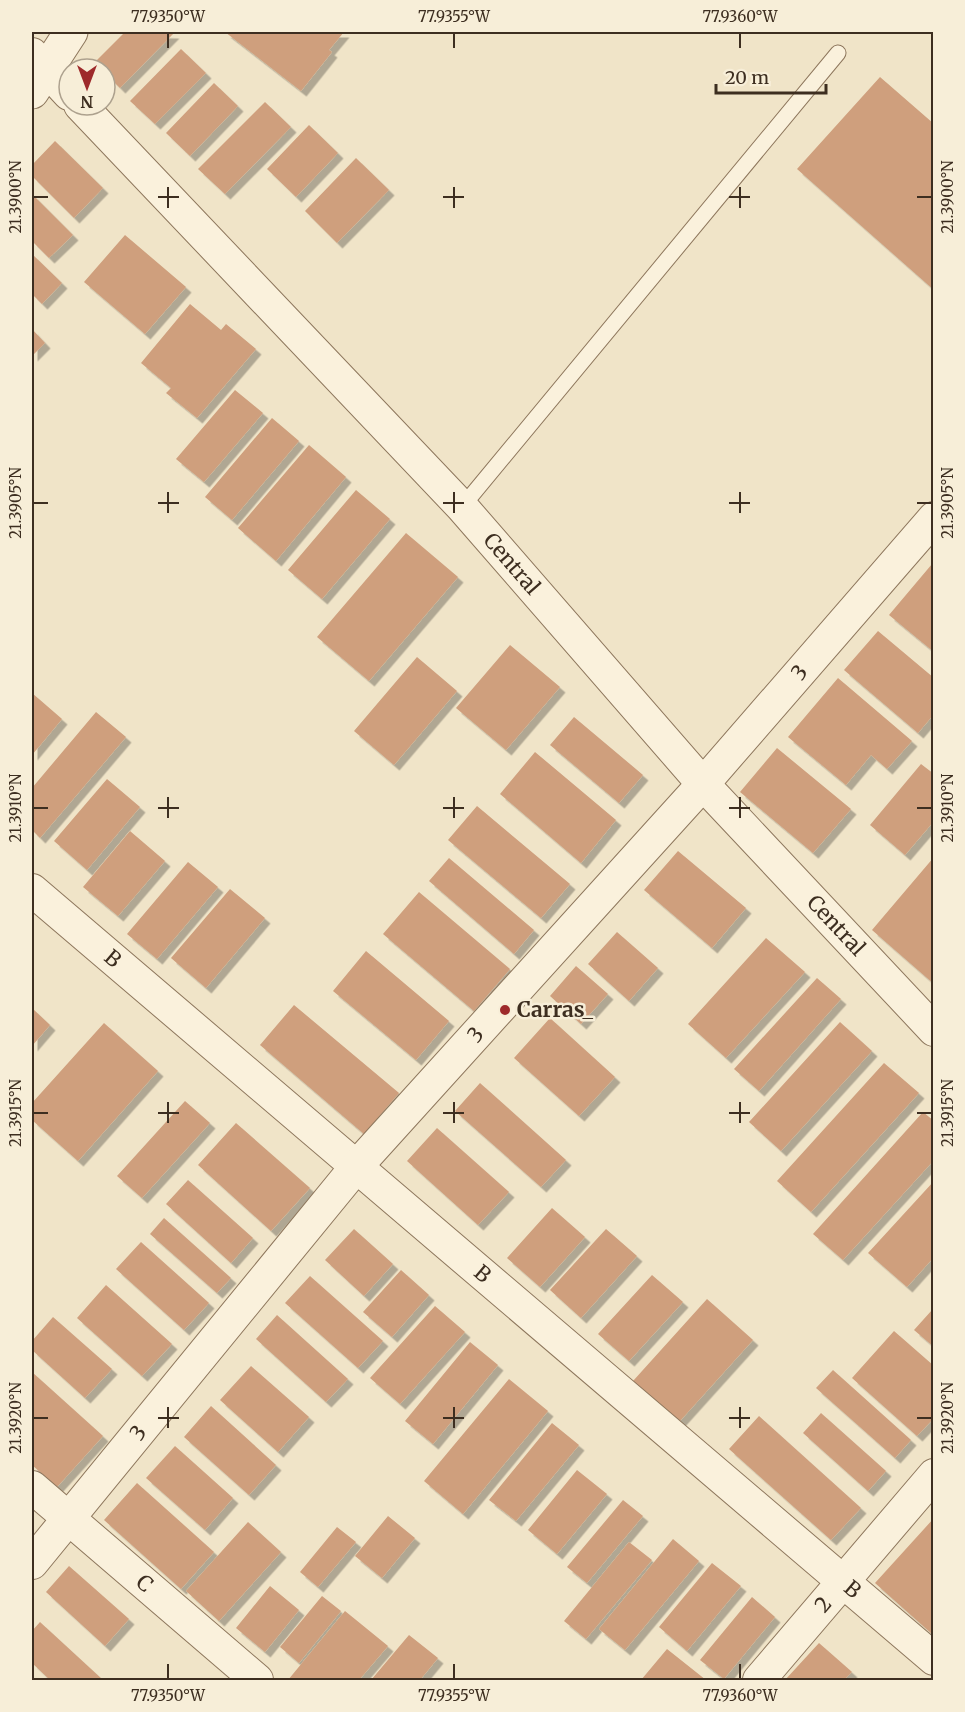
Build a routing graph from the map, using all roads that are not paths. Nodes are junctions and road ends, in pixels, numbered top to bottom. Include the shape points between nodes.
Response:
1 (71, 32) edge
2 (838, 53) dead end
3 (36, 72) edge
4 (57, 86) edge
5 (91, 117) edge
6 (462, 507) junction
7 (933, 518) edge
8 (703, 784) junction
9 (32, 890) edge
10 (933, 1030) edge
11 (356, 1167) junction
12 (933, 1475) edge
13 (32, 1487) edge
14 (69, 1517) junction
15 (32, 1563) edge
16 (844, 1581) junction
17 (933, 1659) edge
18 (257, 1680) edge
19 (759, 1680) edge

1 - 3 street
2 - 6 lane
3 - 4 street
5 - 6 street, Central
6 - 8 street, Central
7 - 8 street, 3
8 - 10 street, Central
8 - 11 street, 3
9 - 11 street, B
11 - 14 street, 3
11 - 16 street, B
12 - 16 street, 2
13 - 14 street, C
14 - 15 street, 3
14 - 18 street, C
16 - 17 street, B
16 - 19 street, 2

